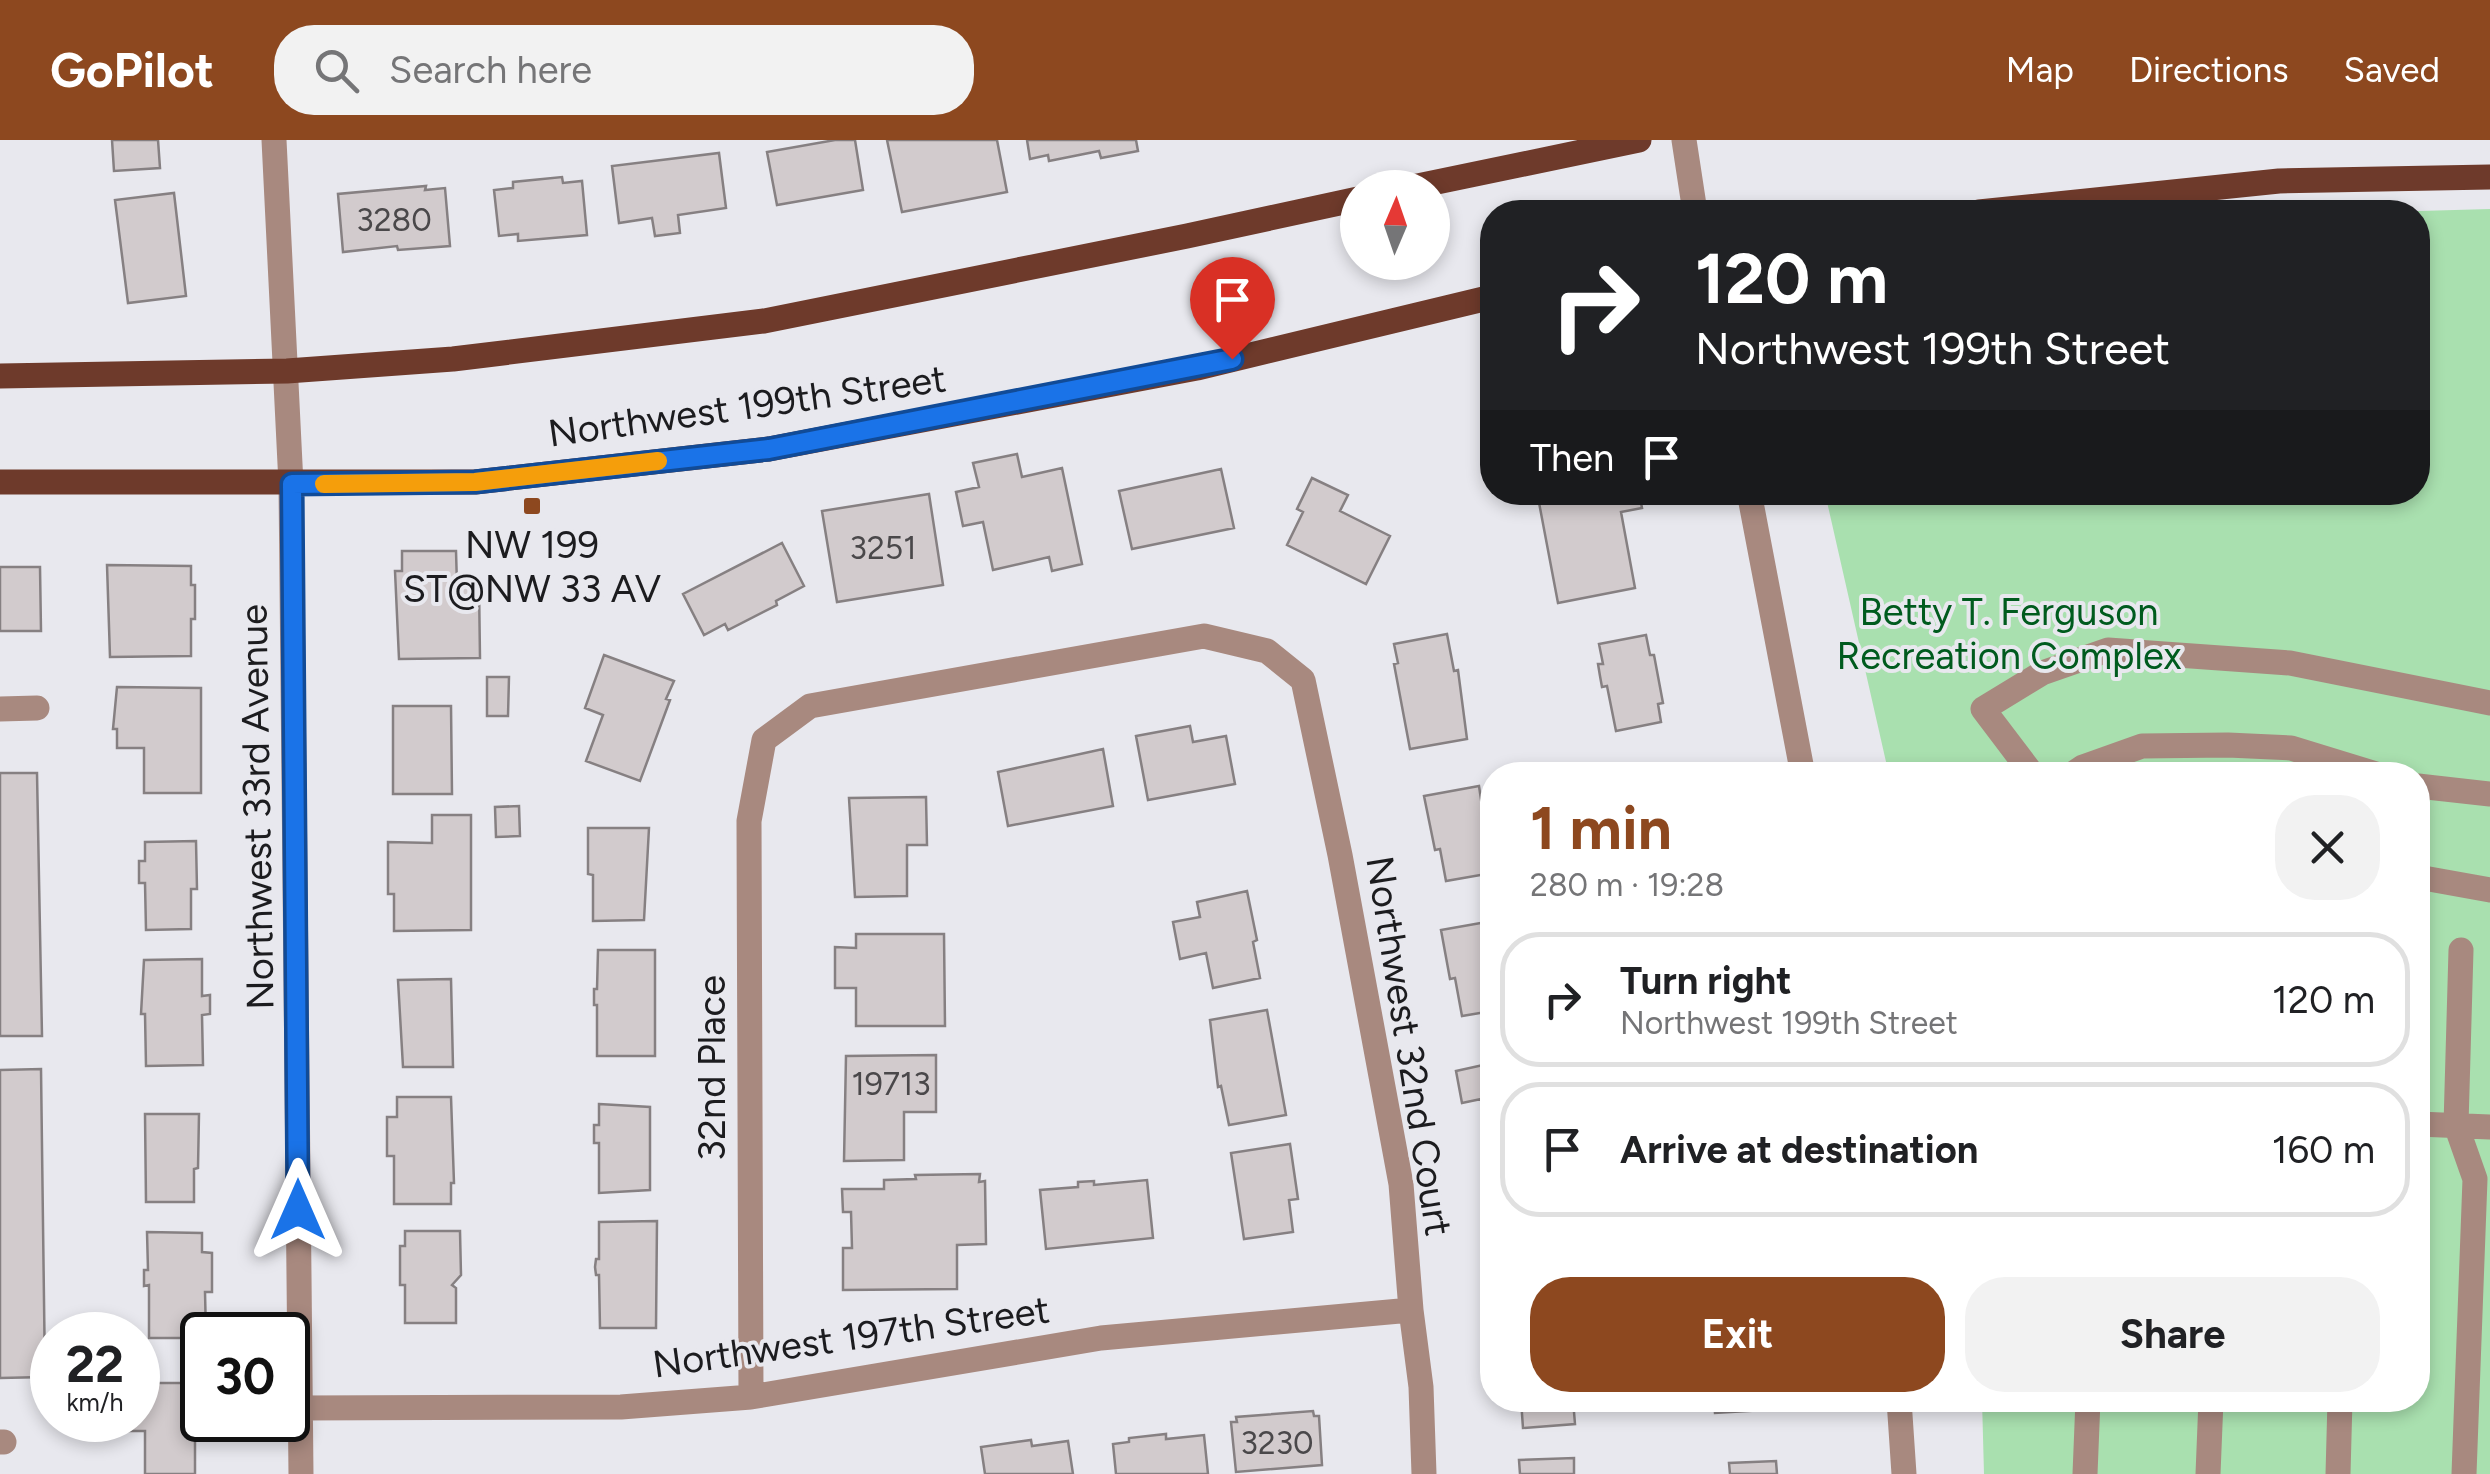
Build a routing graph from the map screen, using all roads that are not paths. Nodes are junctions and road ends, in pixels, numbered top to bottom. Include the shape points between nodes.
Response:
1 (274, 140) edge
2 (1639, 140) edge
3 (1684, 140) edge
4 (2490, 177) edge
5 (1450, 179) edge
6 (1693, 200) edge
7 (2095, 200) edge
8 (1340, 202) edge
9 (1480, 300) edge
10 (287, 371) junction
11 (0, 376) edge
12 (0, 482) edge
13 (292, 484) junction
14 (1751, 505) edge
15 (2490, 702) edge
16 (37, 708) dead end
17 (0, 709) edge
18 (764, 740) joint
19 (1801, 762) edge
20 (2023, 762) edge
21 (2095, 762) edge
22 (2337, 762) edge
23 (2430, 787) edge
24 (2490, 794) edge
25 (2430, 879) edge
26 (2490, 890) edge
27 (2461, 950) dead end
28 (2430, 1124) edge
29 (2456, 1124) junction
30 (2490, 1127) edge
31 (1411, 1310) junction
32 (299, 1312) edge
33 (751, 1397) junction
34 (310, 1408) edge
35 (1899, 1412) edge
36 (2088, 1412) edge
37 (2211, 1412) edge
38 (2340, 1412) edge
39 (301, 1442) edge
40 (301, 1474) edge
41 (1424, 1474) edge
42 (1904, 1474) edge
43 (2085, 1474) edge
44 (2208, 1474) edge
45 (2338, 1474) edge
46 (2464, 1474) edge

1 - 10 street, Northwest 33rd Avenue
2 - 5 main road
3 - 6 street
4 - 7 main road via 2278,181
8 - 10 main road via 764,321 453,359
9 - 13 main road, Northwest 199th Street via 1197,368 769,449 475,482
10 - 11 main road
10 - 13 street, Northwest 33rd Avenue
12 - 13 main road, Northwest 199th Street
13 - 32 street, Northwest 33rd Avenue
14 - 19 street
15 - 20 street via 2290,662 2108,650 2042,673 1983,709
16 - 17 street
18 - 31 street, Northwest 32nd Court via 810,706 1204,636 1267,650 1303,680 1401,1184
18 - 33 street, 32nd Place via 748,821
21 - 22 street via 2142,746 2228,745 2292,748
23 - 24 street
25 - 26 street
27 - 29 street
28 - 29 street
29 - 30 street
29 - 46 street via 2474,1179
31 - 33 street, Northwest 197th Street via 1101,1338
31 - 41 street, Northwest 32nd Court
33 - 34 street, Northwest 197th Street via 621,1406
35 - 42 street
36 - 43 street
37 - 44 street
38 - 45 street
39 - 40 street, Northwest 33rd Avenue

